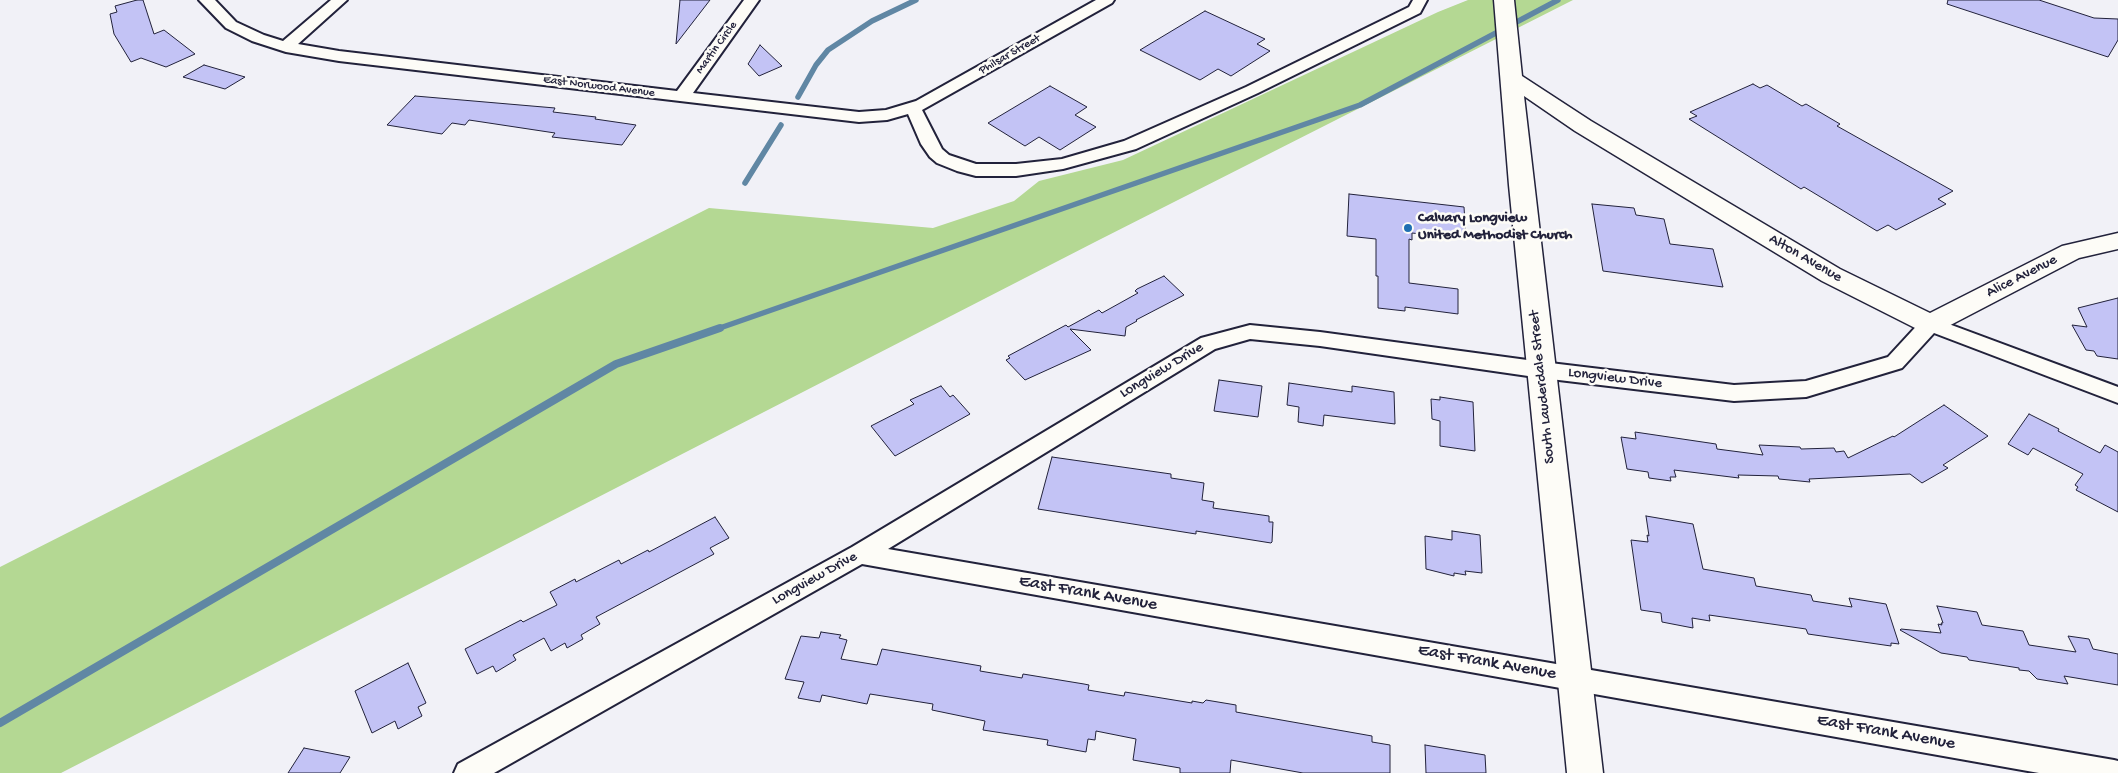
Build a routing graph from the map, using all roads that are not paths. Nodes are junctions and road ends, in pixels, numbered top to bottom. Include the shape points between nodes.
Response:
1 (206, 0) edge
2 (340, 0) edge
3 (752, 0) edge
4 (1107, 0) edge
5 (1420, 0) edge
6 (1504, 2) edge
7 (286, 47) junction
8 (1513, 80) junction
9 (681, 96) junction
10 (913, 109) junction
11 (2118, 240) edge
12 (1930, 324) junction
13 (1542, 370) junction
14 (2118, 395) edge
15 (860, 554) junction
16 (1574, 678) junction
17 (468, 773) edge
18 (1585, 773) edge
19 (2114, 773) edge

1 - 7 street, East Norwood Avenue via 230,25
2 - 7 street
3 - 9 street, Martin Circle
4 - 10 street, Philsar Street
5 - 10 street via 1415,10 1252,90 1130,145 1062,164 1016,170 976,170 953,164 936,153
6 - 8 street, South Lauderdale Street
7 - 9 street, East Norwood Avenue
8 - 12 street, Alton Avenue via 1591,131 1831,275
8 - 13 street, South Lauderdale Street
9 - 10 street, East Norwood Avenue via 846,117 872,117
11 - 12 street, Alice Avenue via 2071,252
12 - 13 street, Longview Drive via 1895,363 1806,389 1734,393
12 - 14 street, Alton Avenue
13 - 15 street, Longview Drive via 1250,332 1208,343
13 - 16 street, South Lauderdale Street
15 - 16 street, East Frank Avenue
15 - 17 street, Longview Drive
16 - 18 street, South Lauderdale Street
16 - 19 street, East Frank Avenue

